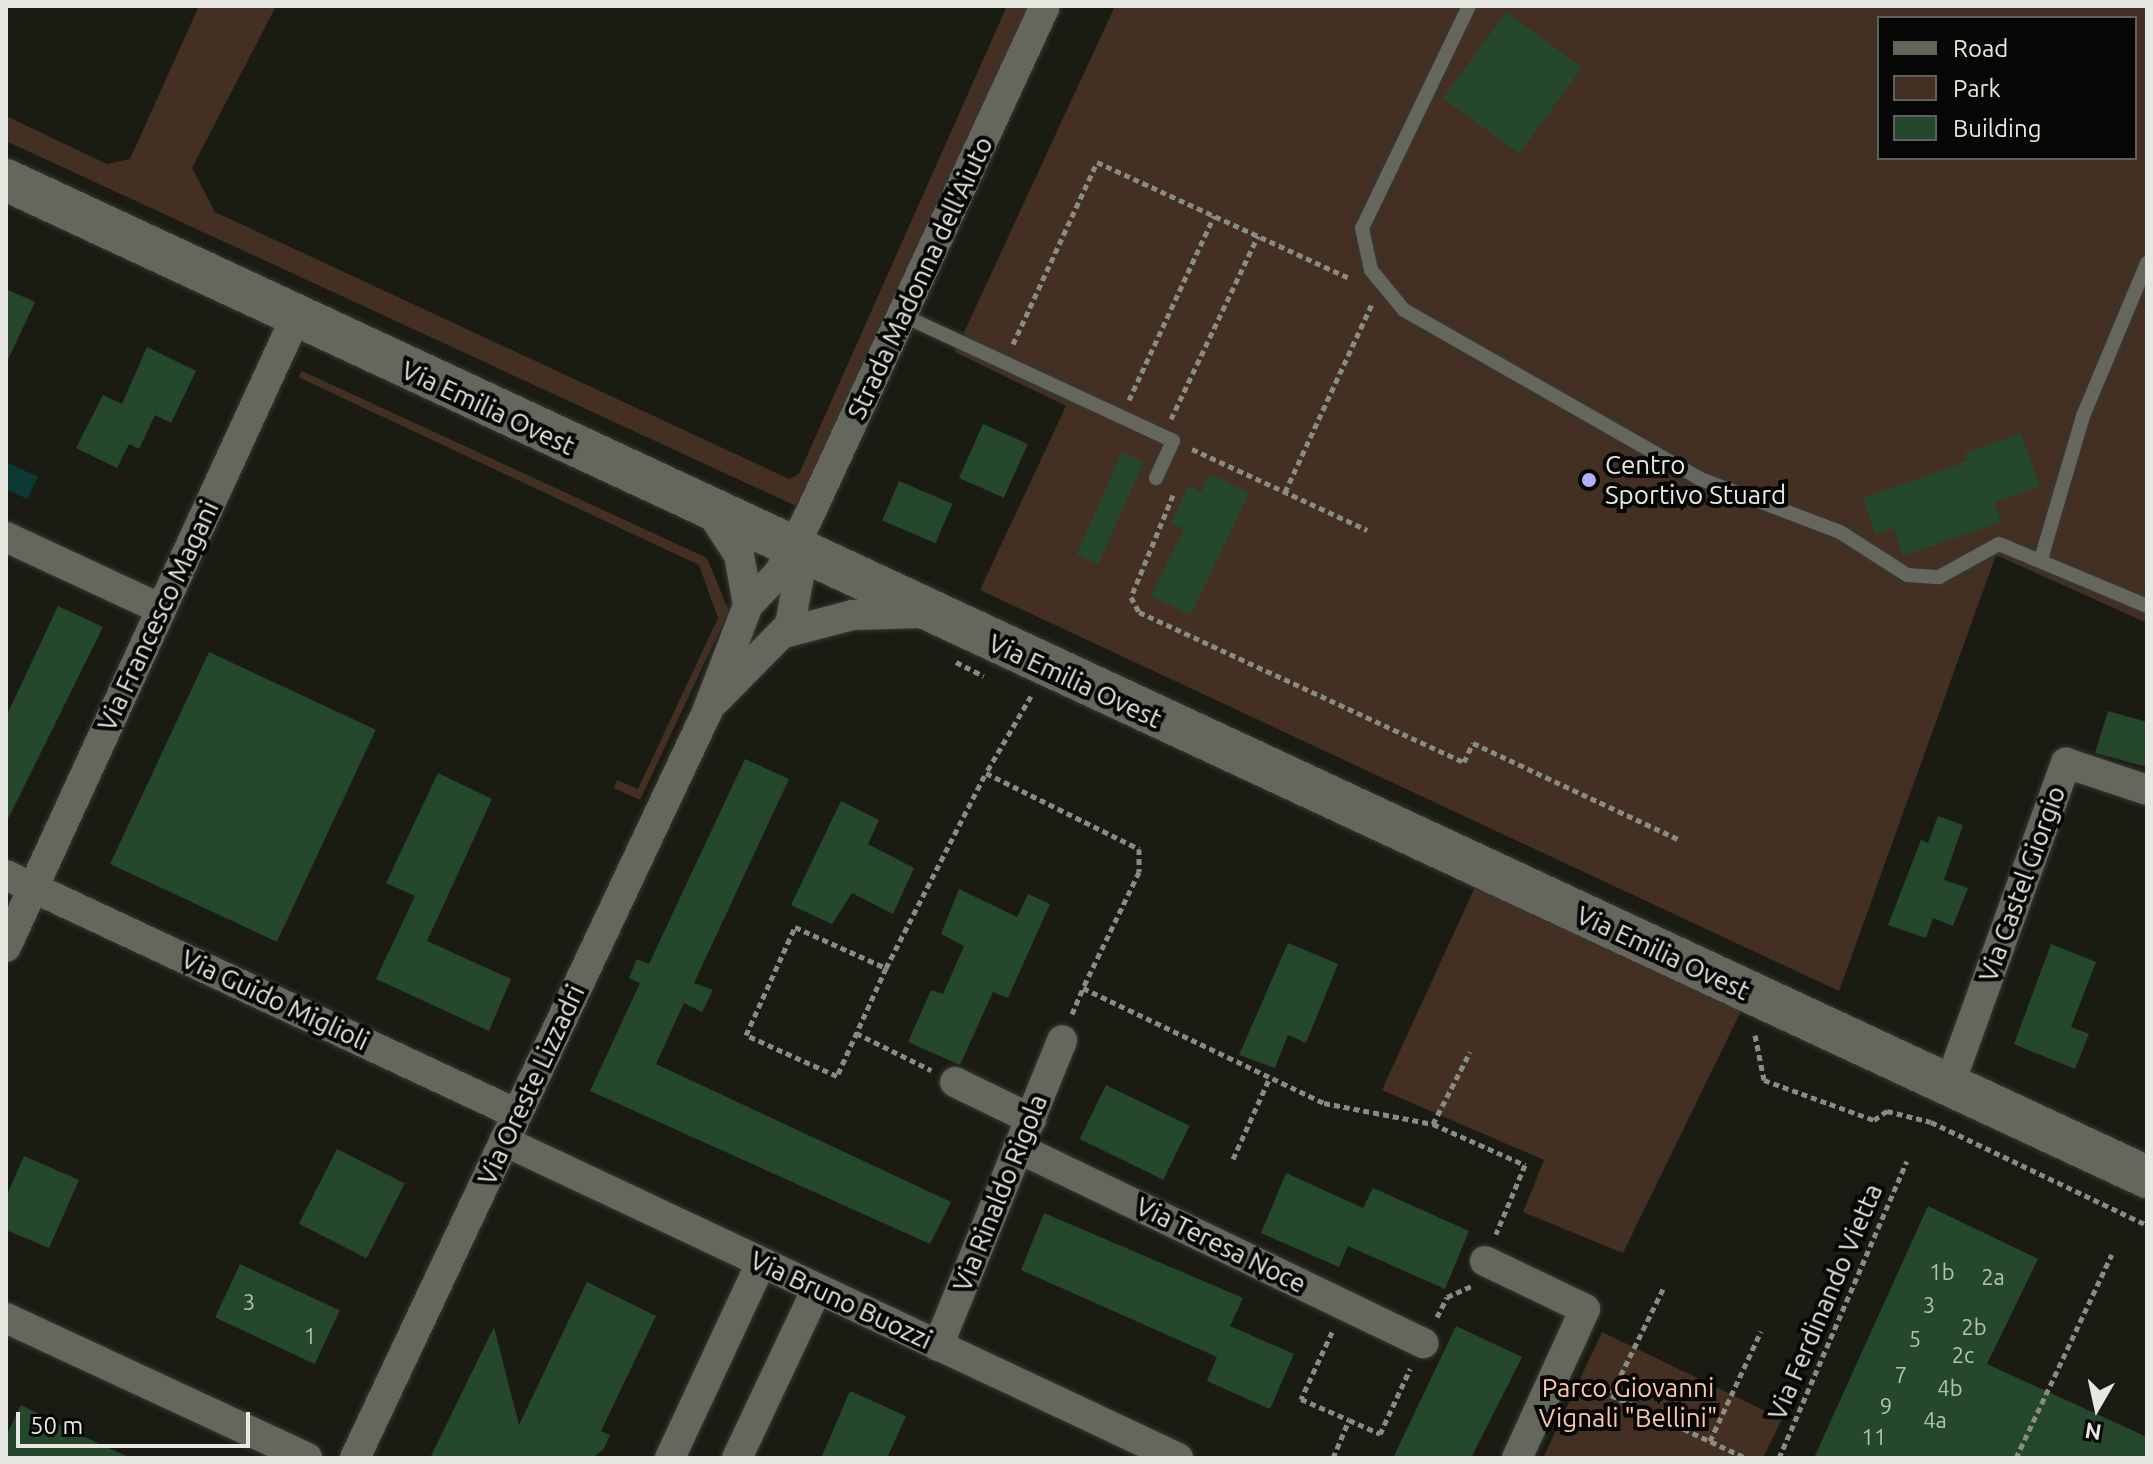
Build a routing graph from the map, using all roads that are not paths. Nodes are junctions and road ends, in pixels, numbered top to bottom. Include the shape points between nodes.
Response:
1 (1045, 6) edge
2 (1469, 6) edge
3 (6, 180) edge
4 (2147, 263) edge
5 (902, 315) junction
6 (295, 319) junction
7 (1156, 478) dead end
8 (711, 512) junction
9 (6, 537) edge
10 (798, 552) junction
11 (2041, 559) junction
12 (748, 605) junction
13 (2147, 606) edge
14 (161, 609) junction
15 (936, 616) junction
16 (784, 633) junction
17 (707, 712) junction
18 (2147, 790) edge
19 (19, 881) edge
20 (6, 947) edge
21 (1062, 1040) road end
22 (955, 1082) road end
23 (1949, 1086) junction
24 (517, 1114) junction
25 (1031, 1119) junction
26 (504, 1141) junction
27 (1018, 1148) junction
28 (2147, 1177) edge
29 (1485, 1261) road end
30 (761, 1263) junction
31 (817, 1289) junction
32 (6, 1318) edge
33 (938, 1346) junction
34 (1417, 1356) road end
35 (307, 1458) edge
36 (355, 1458) edge
37 (670, 1458) edge
38 (737, 1458) edge
39 (1178, 1458) edge
40 (1517, 1458) edge

1 - 5 street, Strada Madonna dell'Aiuto
2 - 11 lane via 1362,228 1371,270 1396,303 1698,478 1840,532 1907,575 1939,577 1993,544
3 - 6 street, Via Emilia Ovest
4 - 11 lane via 2086,407
5 - 7 lane via 1168,438
5 - 10 street, Strada Madonna dell'Aiuto
6 - 8 street, Via Emilia Ovest
6 - 14 street, Via Francesco Magani
8 - 10 street, Via Emilia Ovest
8 - 12 street via 739,555
9 - 14 street
10 - 12 street, Via Oreste Lizzadri
10 - 15 street, Via Emilia Ovest
10 - 16 street, Via Oreste Lizzadri via 797,608
11 - 13 lane
12 - 17 street, Via Oreste Lizzadri
14 - 19 street, Via Francesco Magani
15 - 16 street via 853,615
15 - 23 street, Via Emilia Ovest
16 - 17 street, Via Oreste Lizzadri
17 - 24 street, Via Oreste Lizzadri
18 - 23 street, Via Castel Giorgio via 2066,763
19 - 20 street, Via Francesco Magani
19 - 24 street, Via Guido Miglioli
21 - 25 street, Via Rinaldo Rigola
22 - 25 street
23 - 28 street, Via Emilia Ovest
24 - 26 street, Via Oreste Lizzadri
25 - 27 street, Via Rinaldo Rigola
26 - 30 street, Via Bruno Buozzi
26 - 36 street, Via Oreste Lizzadri
27 - 33 street, Via Rinaldo Rigola
27 - 34 street, Via Teresa Noce
29 - 40 street via 1585,1309
30 - 31 street, Via Bruno Buozzi
30 - 37 street
31 - 33 street, Via Bruno Buozzi
31 - 38 street
32 - 35 street
33 - 39 street, Via Bruno Buozzi

